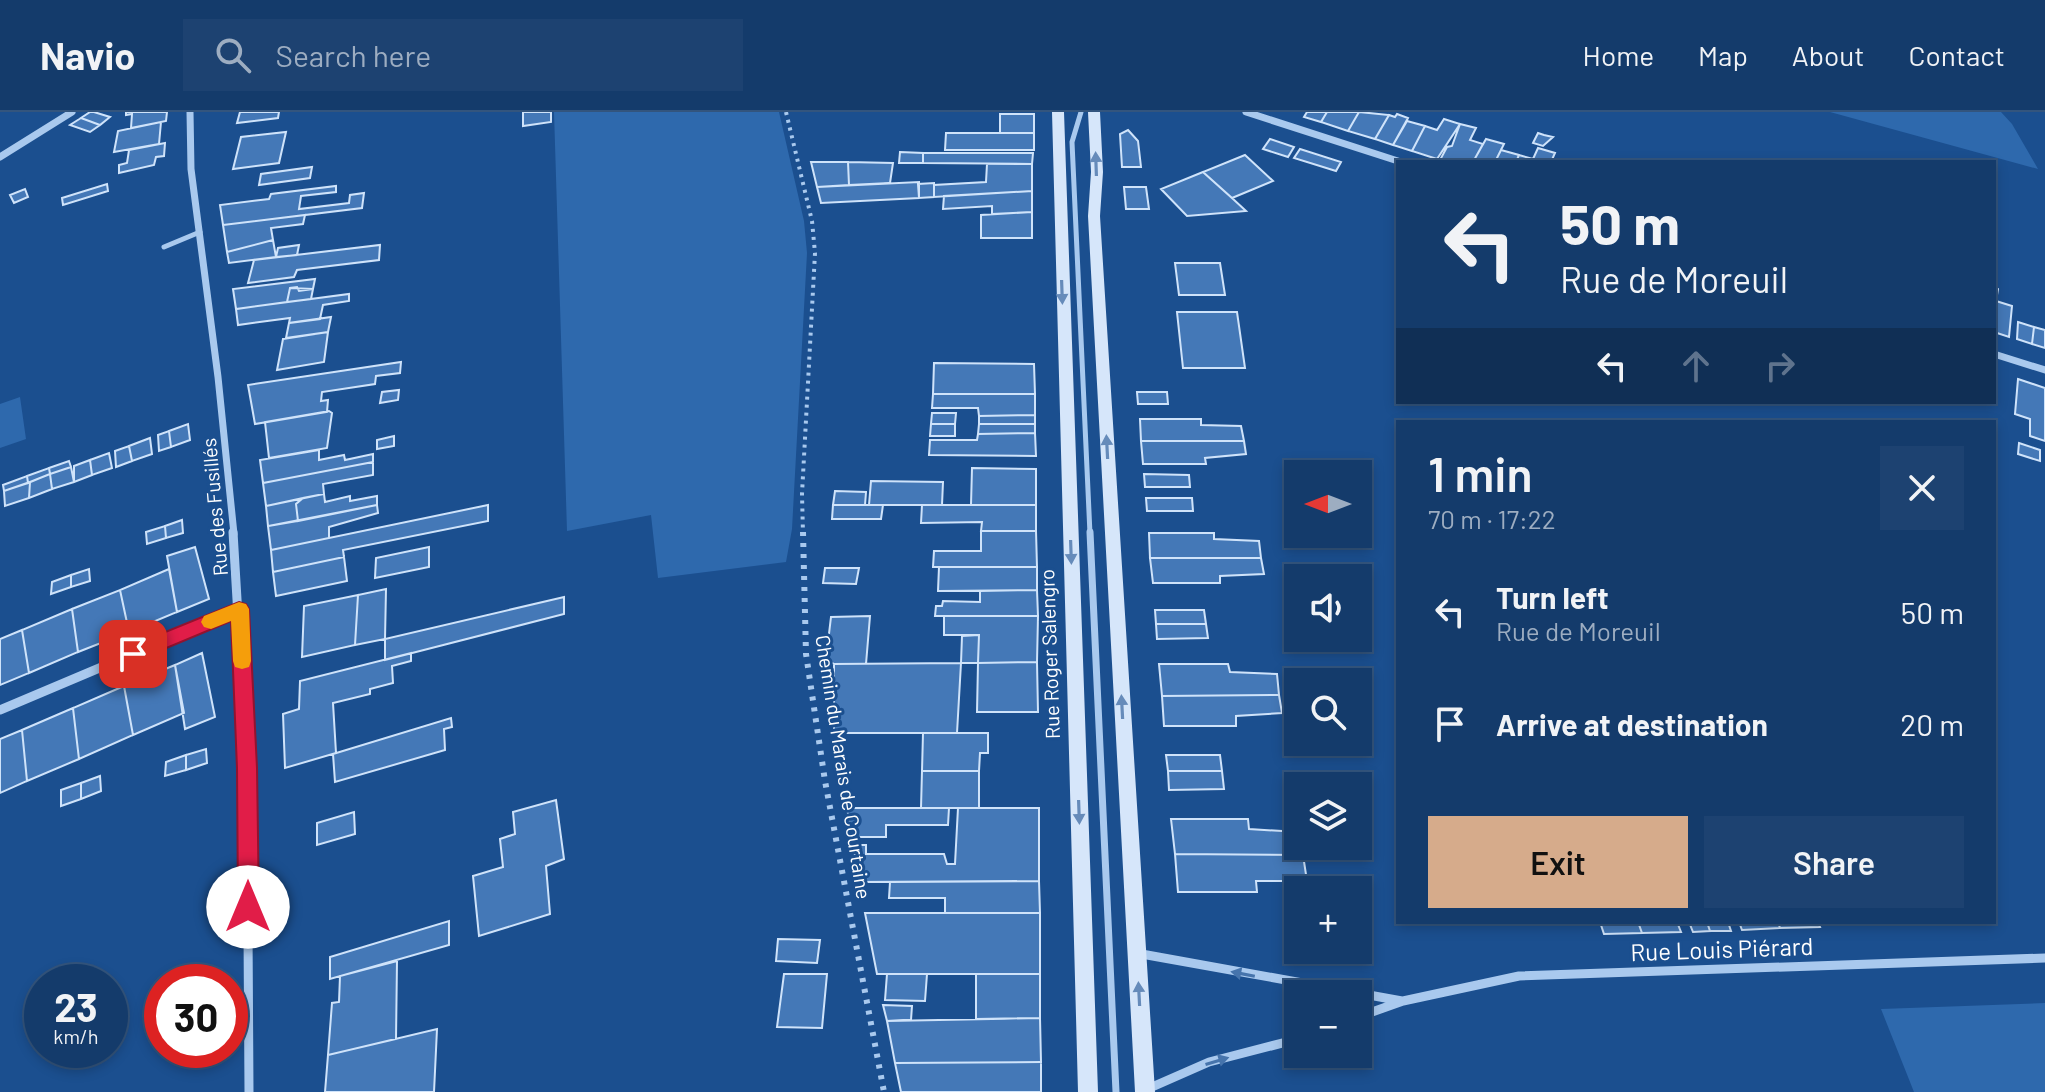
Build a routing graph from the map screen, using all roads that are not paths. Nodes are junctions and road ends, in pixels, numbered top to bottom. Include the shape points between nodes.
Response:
1 (72, 112) edge
2 (190, 112) edge
3 (1058, 112) edge
4 (1081, 112) edge
5 (1094, 112) edge
6 (1246, 112) edge
7 (0, 157) edge
8 (1396, 160) edge
9 (200, 232) junction
10 (164, 247) dead end
11 (1996, 355) edge
12 (2045, 370) edge
13 (239, 609) junction
14 (0, 710) edge
15 (1136, 953) junction
16 (2045, 958) edge
17 (1403, 1001) junction
18 (1372, 1012) edge
19 (1284, 1043) edge
20 (1145, 1091) edge
21 (249, 1092) edge
22 (1088, 1092) edge
23 (1116, 1092) edge

1 - 7 street
2 - 9 street, Rue des Fusillés
3 -> 22 main road, Rue Roger Salengro
4 - 23 lane via 1072,142
15 -> 5 main road via 1094,216
6 - 8 street
9 - 10 lane
9 - 13 street, Rue des Fusillés
11 - 12 street
13 - 14 street
13 - 21 street, Rue des Fusillés via 247,768
17 -> 15 street, Rue Louis Piérard
20 -> 15 main road
16 - 17 street, Rue Louis Piérard via 1519,976
17 - 18 street, Rue Louis Piérard
20 -> 19 street via 1209,1062

